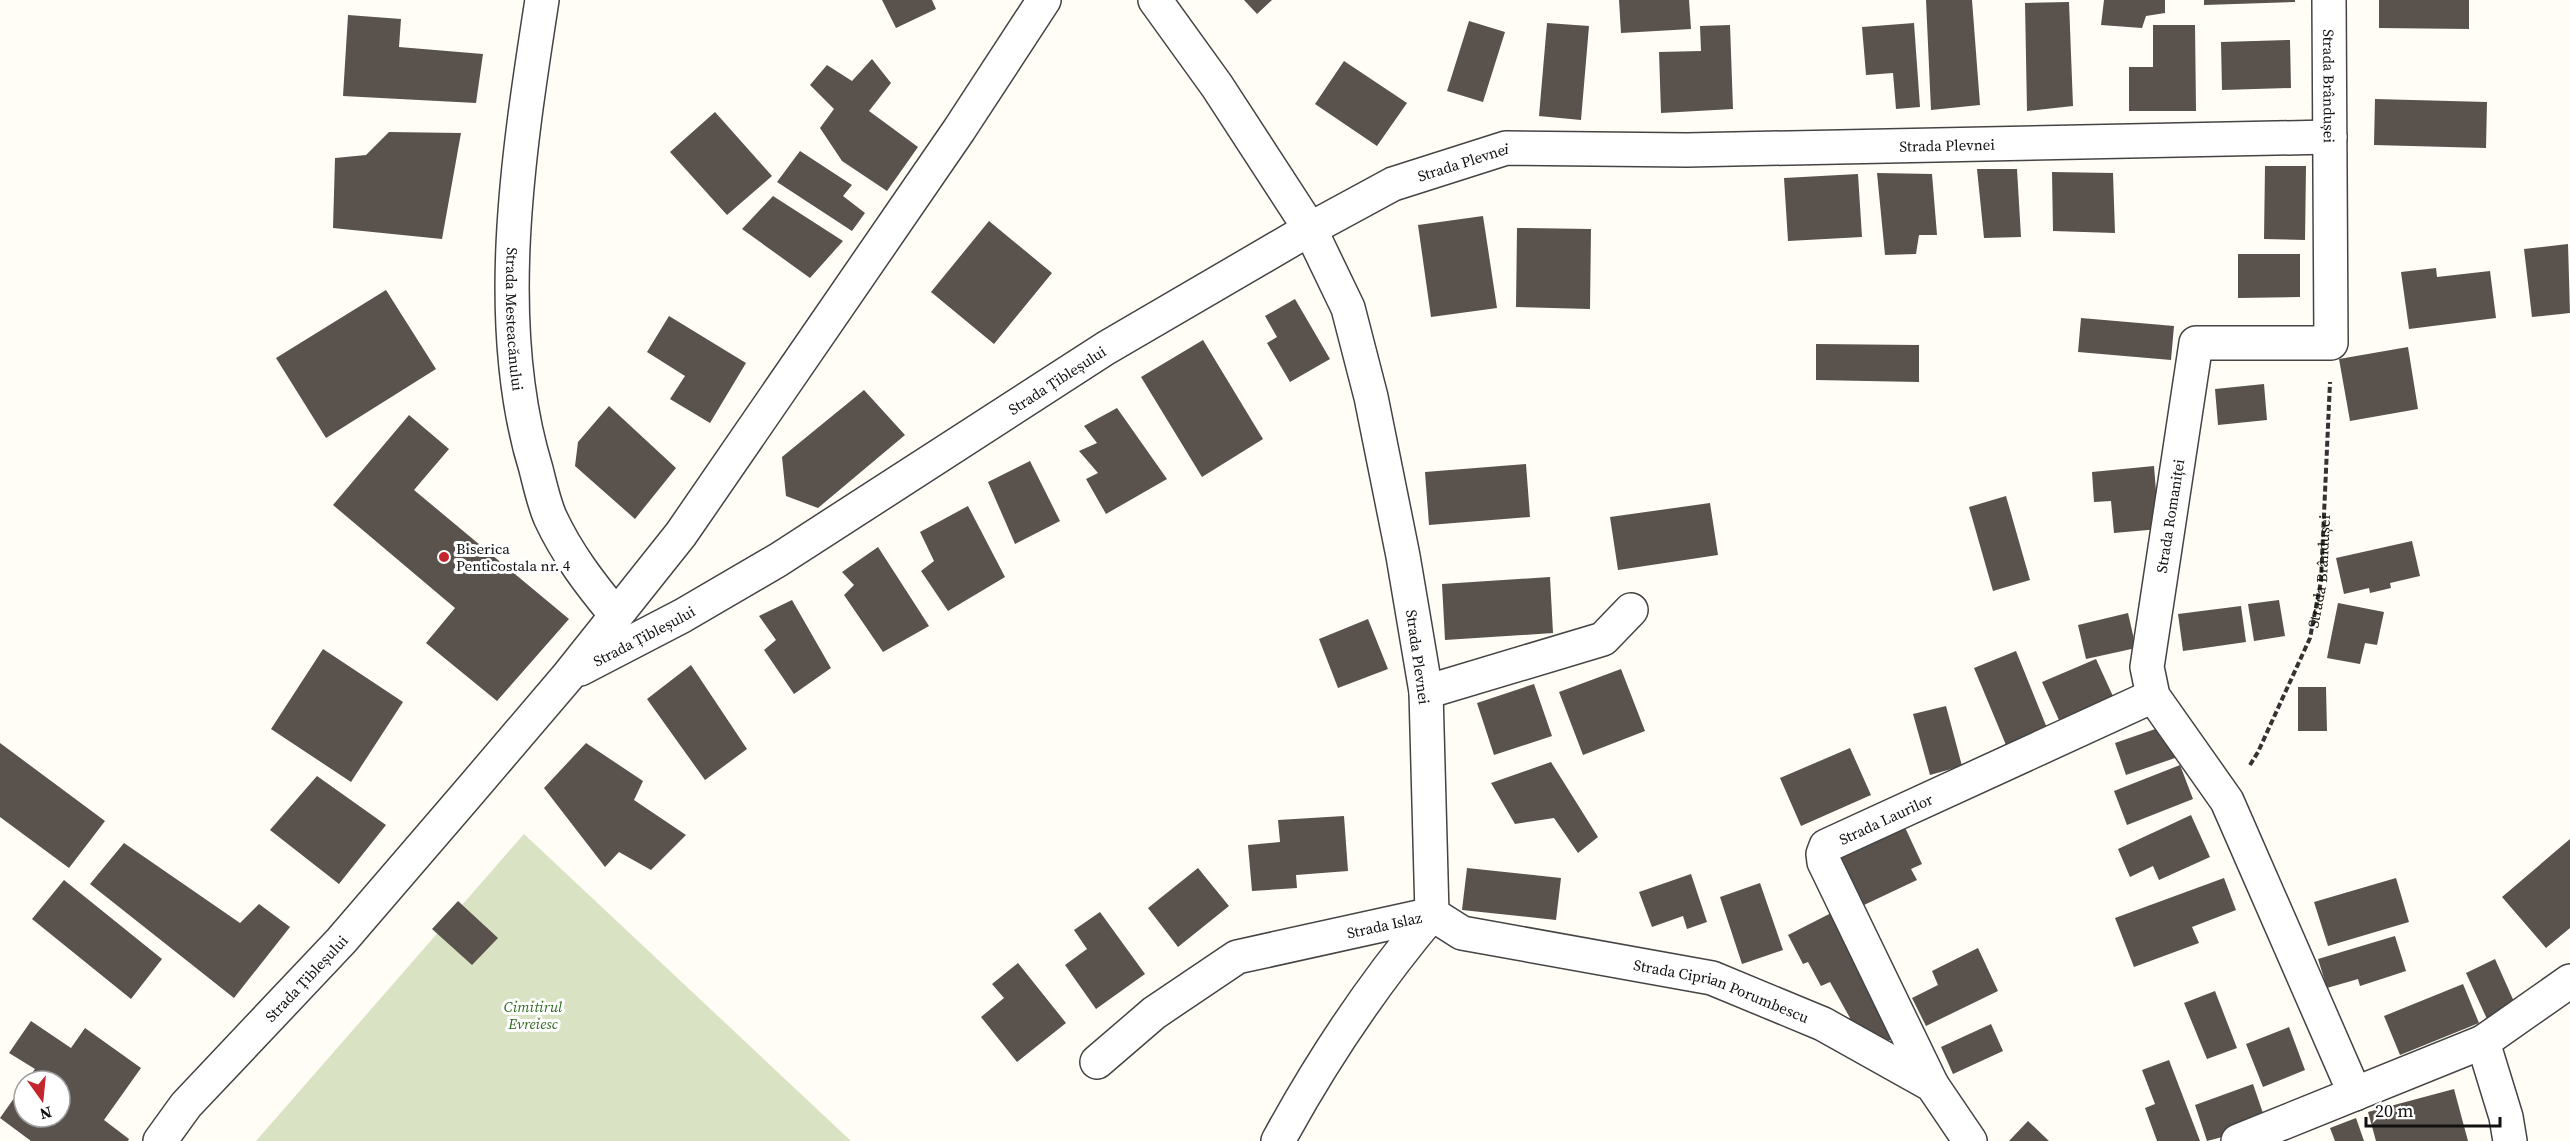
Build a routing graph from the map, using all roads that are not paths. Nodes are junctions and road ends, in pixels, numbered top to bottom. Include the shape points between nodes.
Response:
1 (542, 0) edge
2 (1044, 0) edge
3 (1155, 0) edge
4 (2329, 0) edge
5 (2330, 137) junction
6 (1310, 229) junction
7 (2331, 343) joint
8 (1631, 610) dead end
9 (616, 615) junction
10 (568, 676) junction
11 (1426, 692) junction
12 (2153, 696) junction
13 (1432, 914) junction
14 (2570, 981) edge
15 (2483, 1042) junction
16 (1097, 1062) dead end
17 (1932, 1085) junction
18 (2355, 1094) junction
19 (2508, 1129) edge
20 (2247, 1139) edge
21 (160, 1141) edge
22 (1278, 1141) edge
23 (1970, 1141) edge

1 - 9 street, Strada Mesteacănului via 517,186 513,291 516,381 526,439 550,516 582,575
2 - 9 street, Strada Țibleșului via 681,534
3 - 6 street via 1217,86
4 - 5 street, Strada Brândușei
5 - 6 street, Strada Plevnei via 1687,150 1506,148 1393,184
5 - 7 street, Strada Brândușei
6 - 10 street, Strada Țibleșului via 1106,348 778,560
6 - 11 street, Strada Plevnei via 1348,308 1371,397
7 - 12 street, Strada Romaniței via 2196,343 2147,667
8 - 11 street via 1602,639
9 - 10 street, Strada Țibleșului
10 - 21 street, Strada Țibleșului via 341,941 186,1105
11 - 13 street, Strada Plevnei
12 - 17 street, Strada Laurilor via 1826,846 1824,862
12 - 18 street, Strada Romaniței via 2228,801
13 - 16 street, Strada Islaz via 1237,957 1154,1013
13 - 17 street, Strada Ciprian Porumbescu via 1462,933 1712,978 1823,1024
13 - 22 street, Strada Islaz via 1354,1013
14 - 15 street
15 - 18 street
15 - 19 street
17 - 23 street, Strada Ciprian Porumbescu
18 - 20 street

